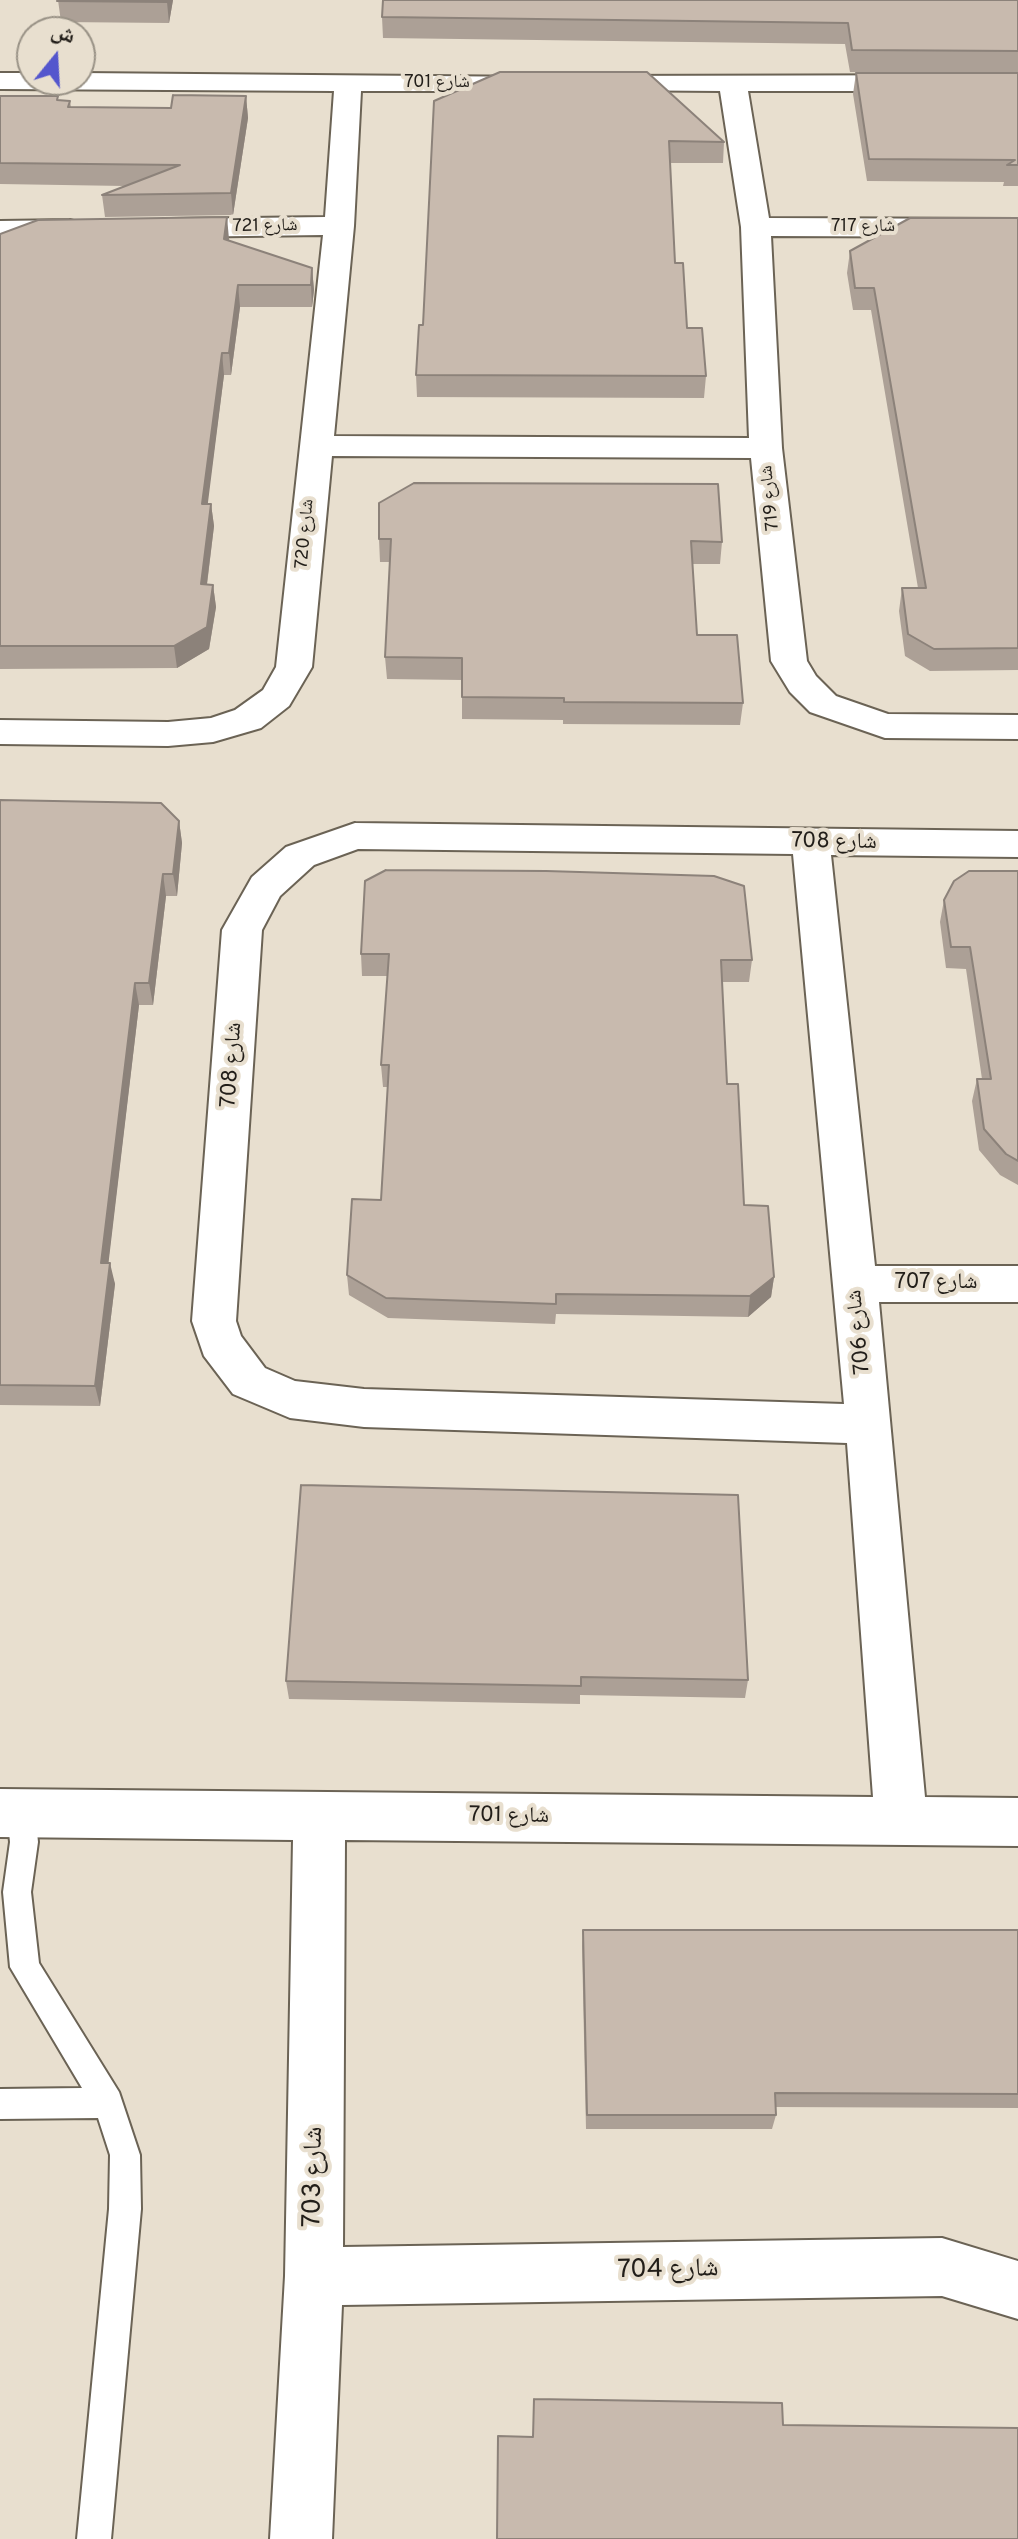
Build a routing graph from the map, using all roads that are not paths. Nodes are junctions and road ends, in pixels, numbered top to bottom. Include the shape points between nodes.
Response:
1 (0, 81) edge
2 (733, 82) junction
3 (348, 83) junction
4 (1018, 83) edge
5 (339, 226) junction
6 (756, 227) junction
7 (139, 228) edge
8 (1018, 228) edge
9 (92, 229) edge
10 (0, 230) edge
11 (315, 446) junction
12 (766, 448) junction
13 (1018, 727) edge
14 (0, 732) edge
15 (811, 843) junction
16 (1018, 844) edge
17 (855, 1284) junction
18 (1018, 1284) edge
19 (869, 1424) junction
20 (11, 1813) edge
21 (319, 1815) junction
22 (901, 1821) junction
23 (1018, 1822) edge
24 (108, 2103) junction
25 (0, 2104) edge
26 (314, 2276) junction
27 (1018, 2290) edge
28 (94, 2539) edge
29 (301, 2539) edge

1 - 3 street, شارع 701
2 - 3 street, شارع 701
2 - 4 street, شارع 701
2 - 6 street, شارع 719
3 - 5 street, شارع 720
5 - 7 street, شارع 721
5 - 11 street, شارع 720
6 - 8 street, شارع 717
6 - 12 street, شارع 719
9 - 10 street
11 - 12 street
11 - 14 street, شارع 720 via 294,667 276,698 248,719 213,730
12 - 13 street, شارع 719 via 789,661 803,684 823,704 885,726
15 - 16 street, شارع 708
15 - 17 street, شارع 706
15 - 19 street, شارع 708 via 384,835 355,836 300,856 266,887 242,930 214,1321 220,1343 249,1381 290,1399 364,1408
17 - 18 street, شارع 707
17 - 19 street, شارع 706
19 - 22 street, شارع 706
20 - 21 street, شارع 701
20 - 24 lane via 24,1842 17,1903 25,1967
21 - 22 street, شارع 701
21 - 26 street, شارع 703
22 - 23 street, شارع 701
24 - 25 lane
24 - 28 lane via 125,2155 125,2209
26 - 27 street, شارع 704 via 942,2267
26 - 29 street, شارع 703

